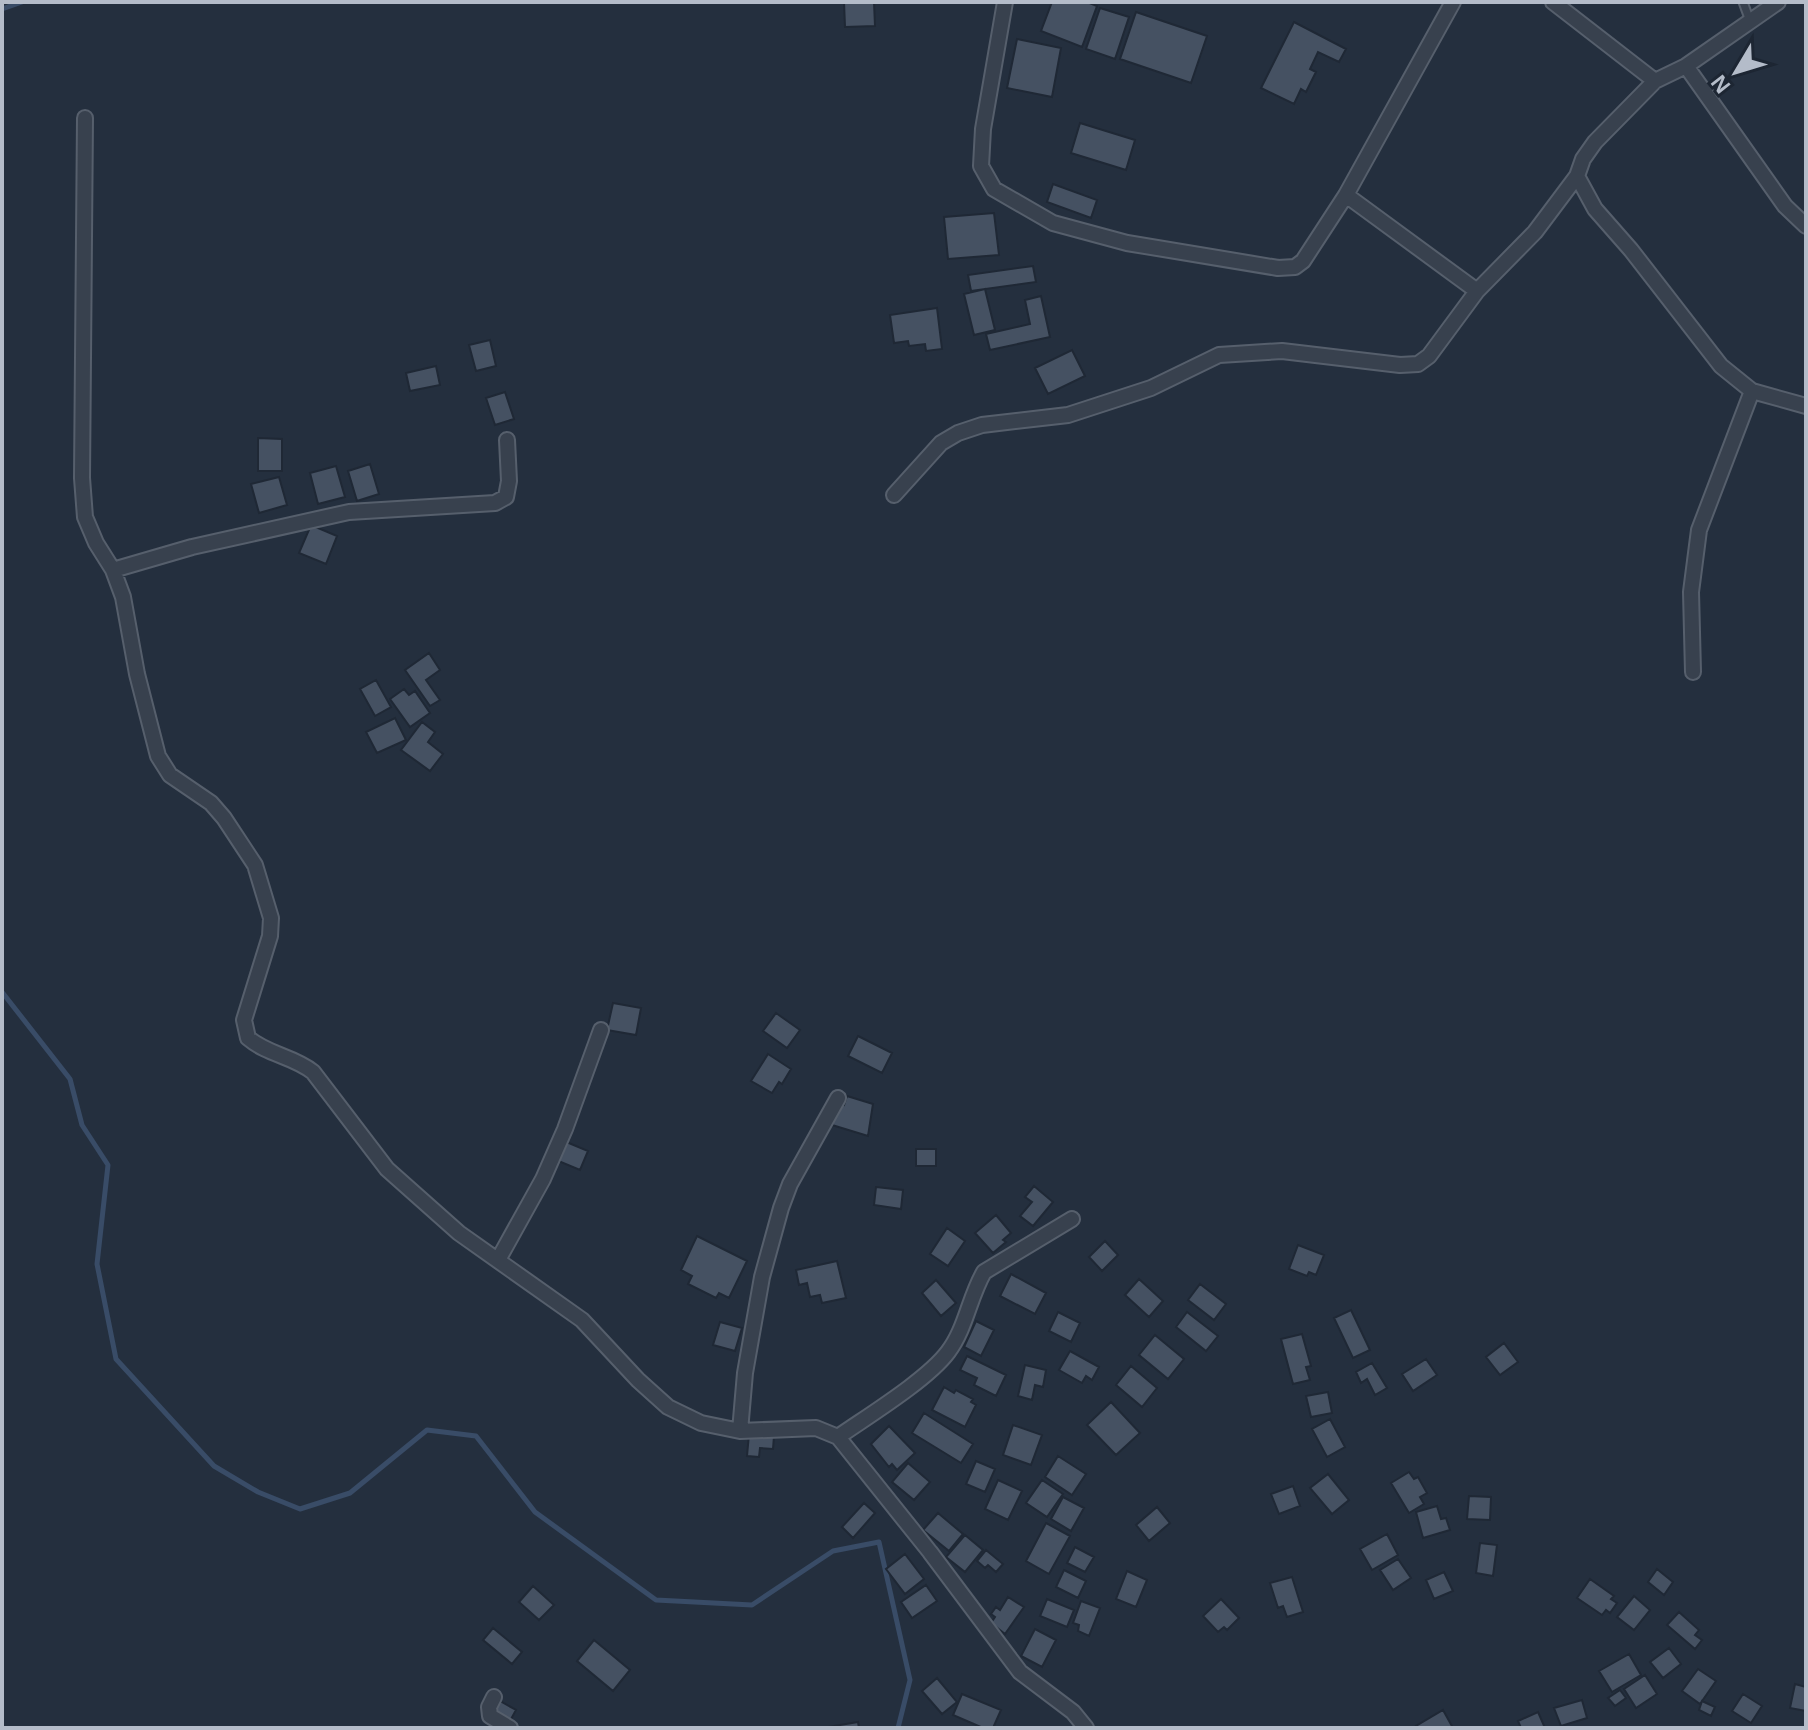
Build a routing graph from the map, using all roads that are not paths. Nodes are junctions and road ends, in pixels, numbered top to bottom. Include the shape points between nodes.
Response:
1 (1005, 2) edge
2 (1453, 2) edge
3 (1743, 2) edge
4 (1778, 2) edge
5 (1559, 4) edge
6 (1750, 21) junction
7 (1686, 66) junction
8 (1655, 81) junction
9 (85, 118) dead end
10 (1577, 176) junction
11 (1346, 195) junction
12 (1806, 226) edge
13 (1477, 291) junction
14 (1752, 391) junction
15 (1806, 406) edge
16 (507, 440) dead end
17 (894, 495) dead end
18 (113, 570) junction
19 (1693, 672) dead end
20 (601, 1030) dead end
21 (838, 1098) dead end
22 (1072, 1219) dead end
23 (498, 1260) junction
24 (740, 1431) junction
25 (838, 1437) junction
26 (494, 1697) dead end
27 (510, 1728) edge
28 (1086, 1728) edge

1 - 11 street via 981,166 994,189 1053,223 1127,243 1295,267
2 - 11 street
3 - 6 lane
4 - 6 street
5 - 8 street
6 - 7 street
7 - 8 street
7 - 12 street via 1757,169
8 - 10 street via 1595,142
9 - 18 street via 82,478 85,517
10 - 13 street via 1535,232
10 - 14 street via 1595,209 1721,366
11 - 13 street
13 - 17 street via 1418,364 1282,351 1219,355 1151,388 1068,415 982,425 958,433 941,443
14 - 15 street
14 - 19 street via 1699,530 1691,592
16 - 18 street via 506,497 495,503 349,512
18 - 23 street via 158,756 170,775 224,818 255,865 271,918 244,1020 248,1038 258,1047 299,1060 313,1072 387,1169
20 - 23 street via 543,1179
21 - 24 street via 781,1208 762,1277
22 - 25 street via 984,1272 947,1353
23 - 24 street via 582,1320 668,1407 701,1423
24 - 25 street via 816,1428
25 - 28 street via 1020,1672
26 - 27 street via 490,1716

